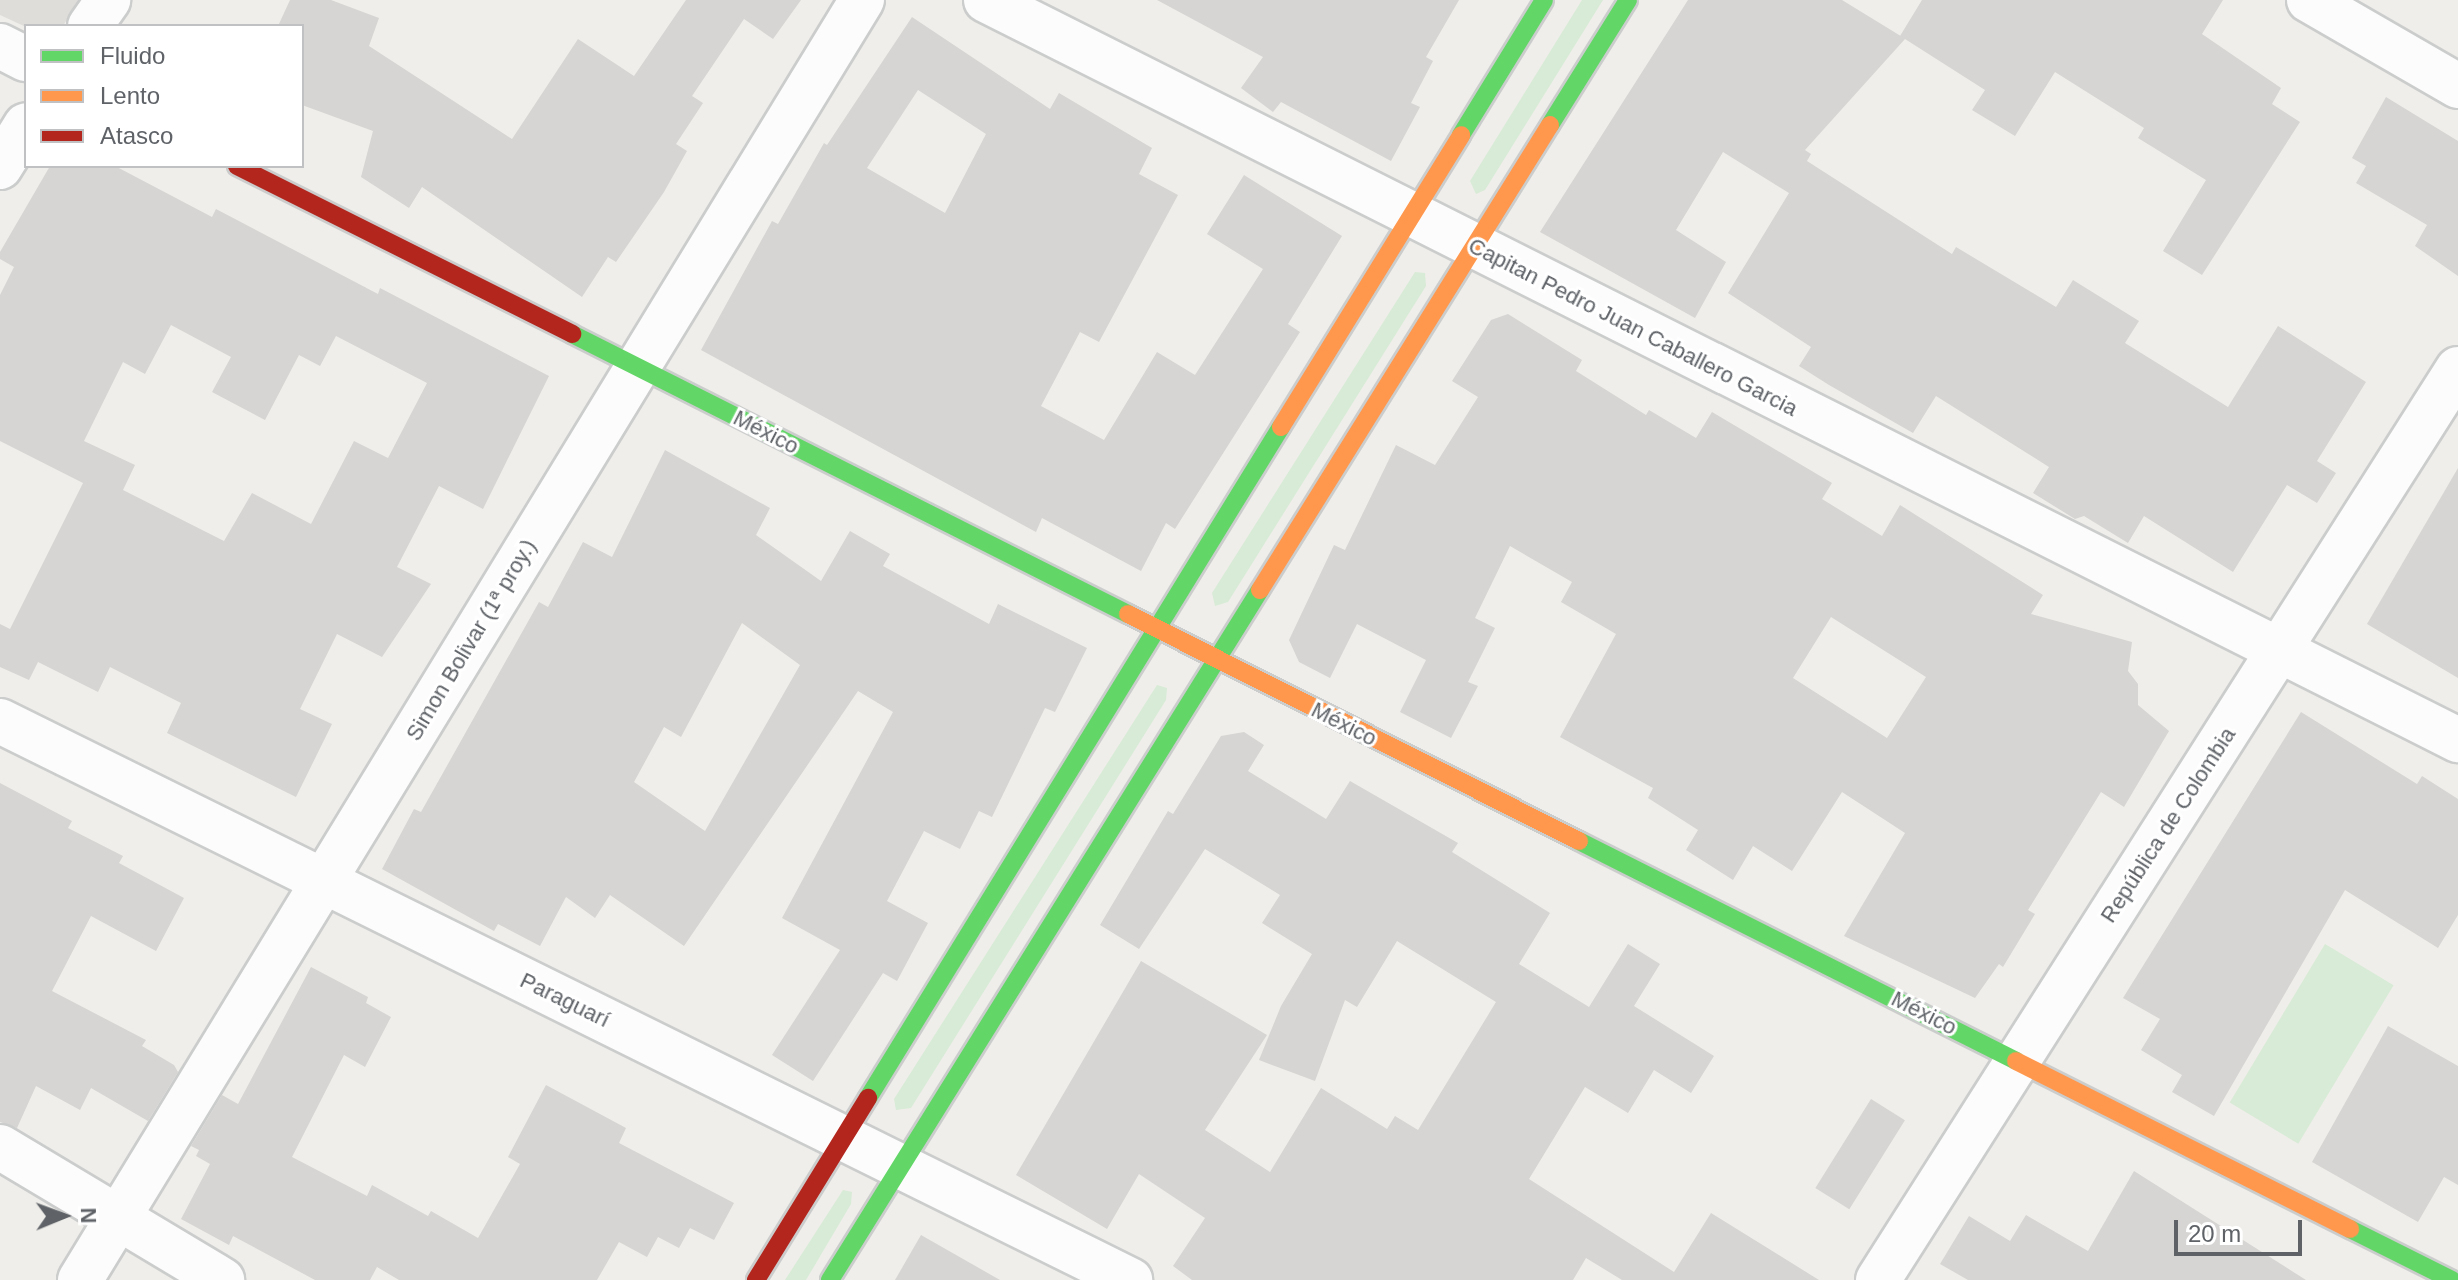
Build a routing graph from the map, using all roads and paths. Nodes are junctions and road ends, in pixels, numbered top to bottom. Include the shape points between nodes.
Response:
1 (108, 0) edge
2 (862, 0) edge
3 (986, 0) edge
4 (1544, 0) edge
5 (1628, 0) edge
6 (2309, 0) edge
7 (91, 24) edge
8 (0, 46) edge
9 (24, 58) edge
10 (2458, 86) edge
11 (24, 128) edge
12 (0, 167) edge
13 (241, 168) edge
14 (1412, 216) junction
15 (1474, 247) junction
16 (638, 368) junction
17 (2458, 369) edge
18 (1159, 631) junction
19 (2280, 654) junction
20 (1215, 659) junction
21 (0, 721) edge
22 (2458, 740) edge
23 (324, 881) junction
24 (2016, 1059) junction
25 (841, 1137) junction
26 (0, 1147) edge
27 (898, 1165) junction
28 (119, 1218) junction
29 (80, 1280) edge
30 (222, 1280) edge
31 (756, 1280) edge
32 (830, 1280) edge
33 (1130, 1280) edge
34 (1878, 1280) edge
35 (2452, 1280) edge

1 - 7 street
2 - 16 street, Simon Bolivar (1ª proy.)
3 - 14 street, Capitan Pedro Juan Caballero Garcia
4 - 14 main road
5 - 15 main road
6 - 10 street
8 - 9 street
11 - 12 street
13 - 16 main road, México
14 - 15 street, Capitan Pedro Juan Caballero Garcia
14 - 18 main road
15 - 19 street, Capitan Pedro Juan Caballero Garcia
15 - 20 main road
16 - 18 main road, México
16 - 23 street, Simon Bolivar (1ª proy.)
17 - 19 street, República de Colombia
18 - 20 main road, México
18 - 25 main road
19 - 22 street, Capitan Pedro Juan Caballero Garcia
19 - 24 street, República de Colombia
20 - 24 main road, México
20 - 27 main road
21 - 23 street, Paraguarí
23 - 25 street, Paraguarí
23 - 28 street, Simon Bolivar (1ª proy.)
24 - 34 street, República de Colombia
24 - 35 main road, México
25 - 27 street, Paraguarí
25 - 31 main road
26 - 28 street
27 - 32 main road
27 - 33 street, Paraguarí
28 - 29 street, Simon Bolivar (1ª proy.)
28 - 30 street

